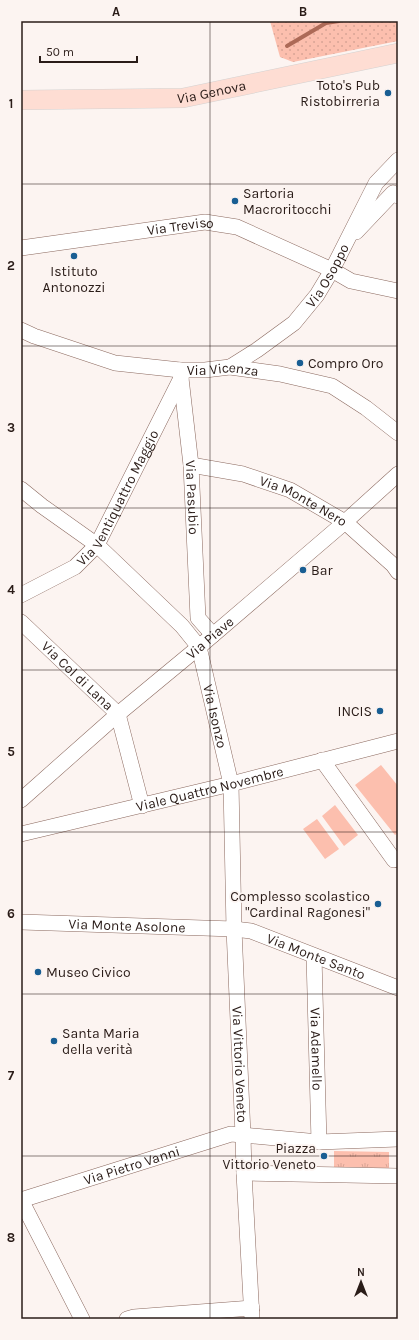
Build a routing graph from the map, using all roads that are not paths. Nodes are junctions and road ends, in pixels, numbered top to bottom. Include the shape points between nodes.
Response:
1 (398, 53) edge
2 (21, 100) edge
3 (398, 160) edge
4 (398, 196) edge
5 (345, 244) junction
6 (21, 248) edge
7 (332, 270) junction
8 (398, 292) edge
9 (21, 325) edge
10 (28, 333) edge
11 (230, 367) junction
12 (181, 374) junction
13 (398, 433) edge
14 (191, 465) junction
15 (398, 474) edge
16 (21, 489) edge
17 (345, 522) junction
18 (97, 545) junction
19 (398, 572) edge
20 (21, 595) edge
21 (198, 618) junction
22 (21, 622) edge
23 (182, 626) junction
24 (213, 635) junction
25 (199, 647) junction
26 (118, 714) junction
27 (398, 740) edge
28 (322, 760) junction
29 (231, 784) junction
30 (21, 800) edge
31 (142, 806) junction
32 (21, 834) edge
33 (394, 860) dead end
34 (21, 922) edge
35 (234, 929) junction
36 (314, 956) junction
37 (398, 988) edge
38 (243, 1135) junction
39 (398, 1139) edge
40 (319, 1142) junction
41 (244, 1173) junction
42 (398, 1176) edge
43 (21, 1200) edge
44 (252, 1313) edge
45 (82, 1319) edge
46 (127, 1319) edge

1 - 2 main road, Via Genova via 183,98
3 - 5 street, Via Osoppo via 376,183
4 - 5 street via 394,193
5 - 7 street, Via Osoppo
6 - 7 street, Via Treviso via 205,222 237,227
7 - 8 street, Via Treviso via 351,281
7 - 11 street, Via Osoppo via 317,295 294,322
9 - 10 street, Via Vicenza
10 - 12 street, Via Vicenza via 115,363
11 - 12 street, Via Vicenza
11 - 13 street, Via Vicenza via 280,374 332,386
12 - 14 street, Via Pasubio
12 - 18 street, Via Ventiquattro Maggio
14 - 17 street, Via Monte Nero via 243,474 290,490
14 - 21 street, Via Pasubio
15 - 17 street, Via Piave
16 - 18 street, Via Isonzo
17 - 19 street, Via Monte Nero
17 - 24 street, Via Piave
18 - 20 street, Via Ventiquattro Maggio via 75,567
18 - 23 street, Via Isonzo
21 - 23 street
21 - 24 street
22 - 26 street, Via Col di Lana
23 - 25 street, Via Isonzo
24 - 25 street, Via Piave
25 - 26 street, Via Piave
25 - 29 street, Via Isonzo
26 - 30 street, Via Piave
26 - 31 street, Via Col di Lana
27 - 28 street, Viale Quattro Novembre
28 - 29 street, Viale Quattro Novembre
28 - 33 street
29 - 31 street, Viale Quattro Novembre
29 - 35 street, Via Isonzo
31 - 32 street, Viale Quattro Novembre
34 - 35 street, Via Monte Asolone
35 - 36 street, Via Monte Santo via 251,931
35 - 38 street, Via Vittorio Veneto
36 - 37 street, Via Monte Santo
36 - 40 street, Via Adamello
38 - 40 street
38 - 41 street, Via Vittorio Veneto
38 - 43 street, Via Pietro Vanni via 231,1134
39 - 40 street
41 - 42 street
41 - 44 street, Via Vittorio Veneto
43 - 45 street
44 - 46 street via 134,1316

